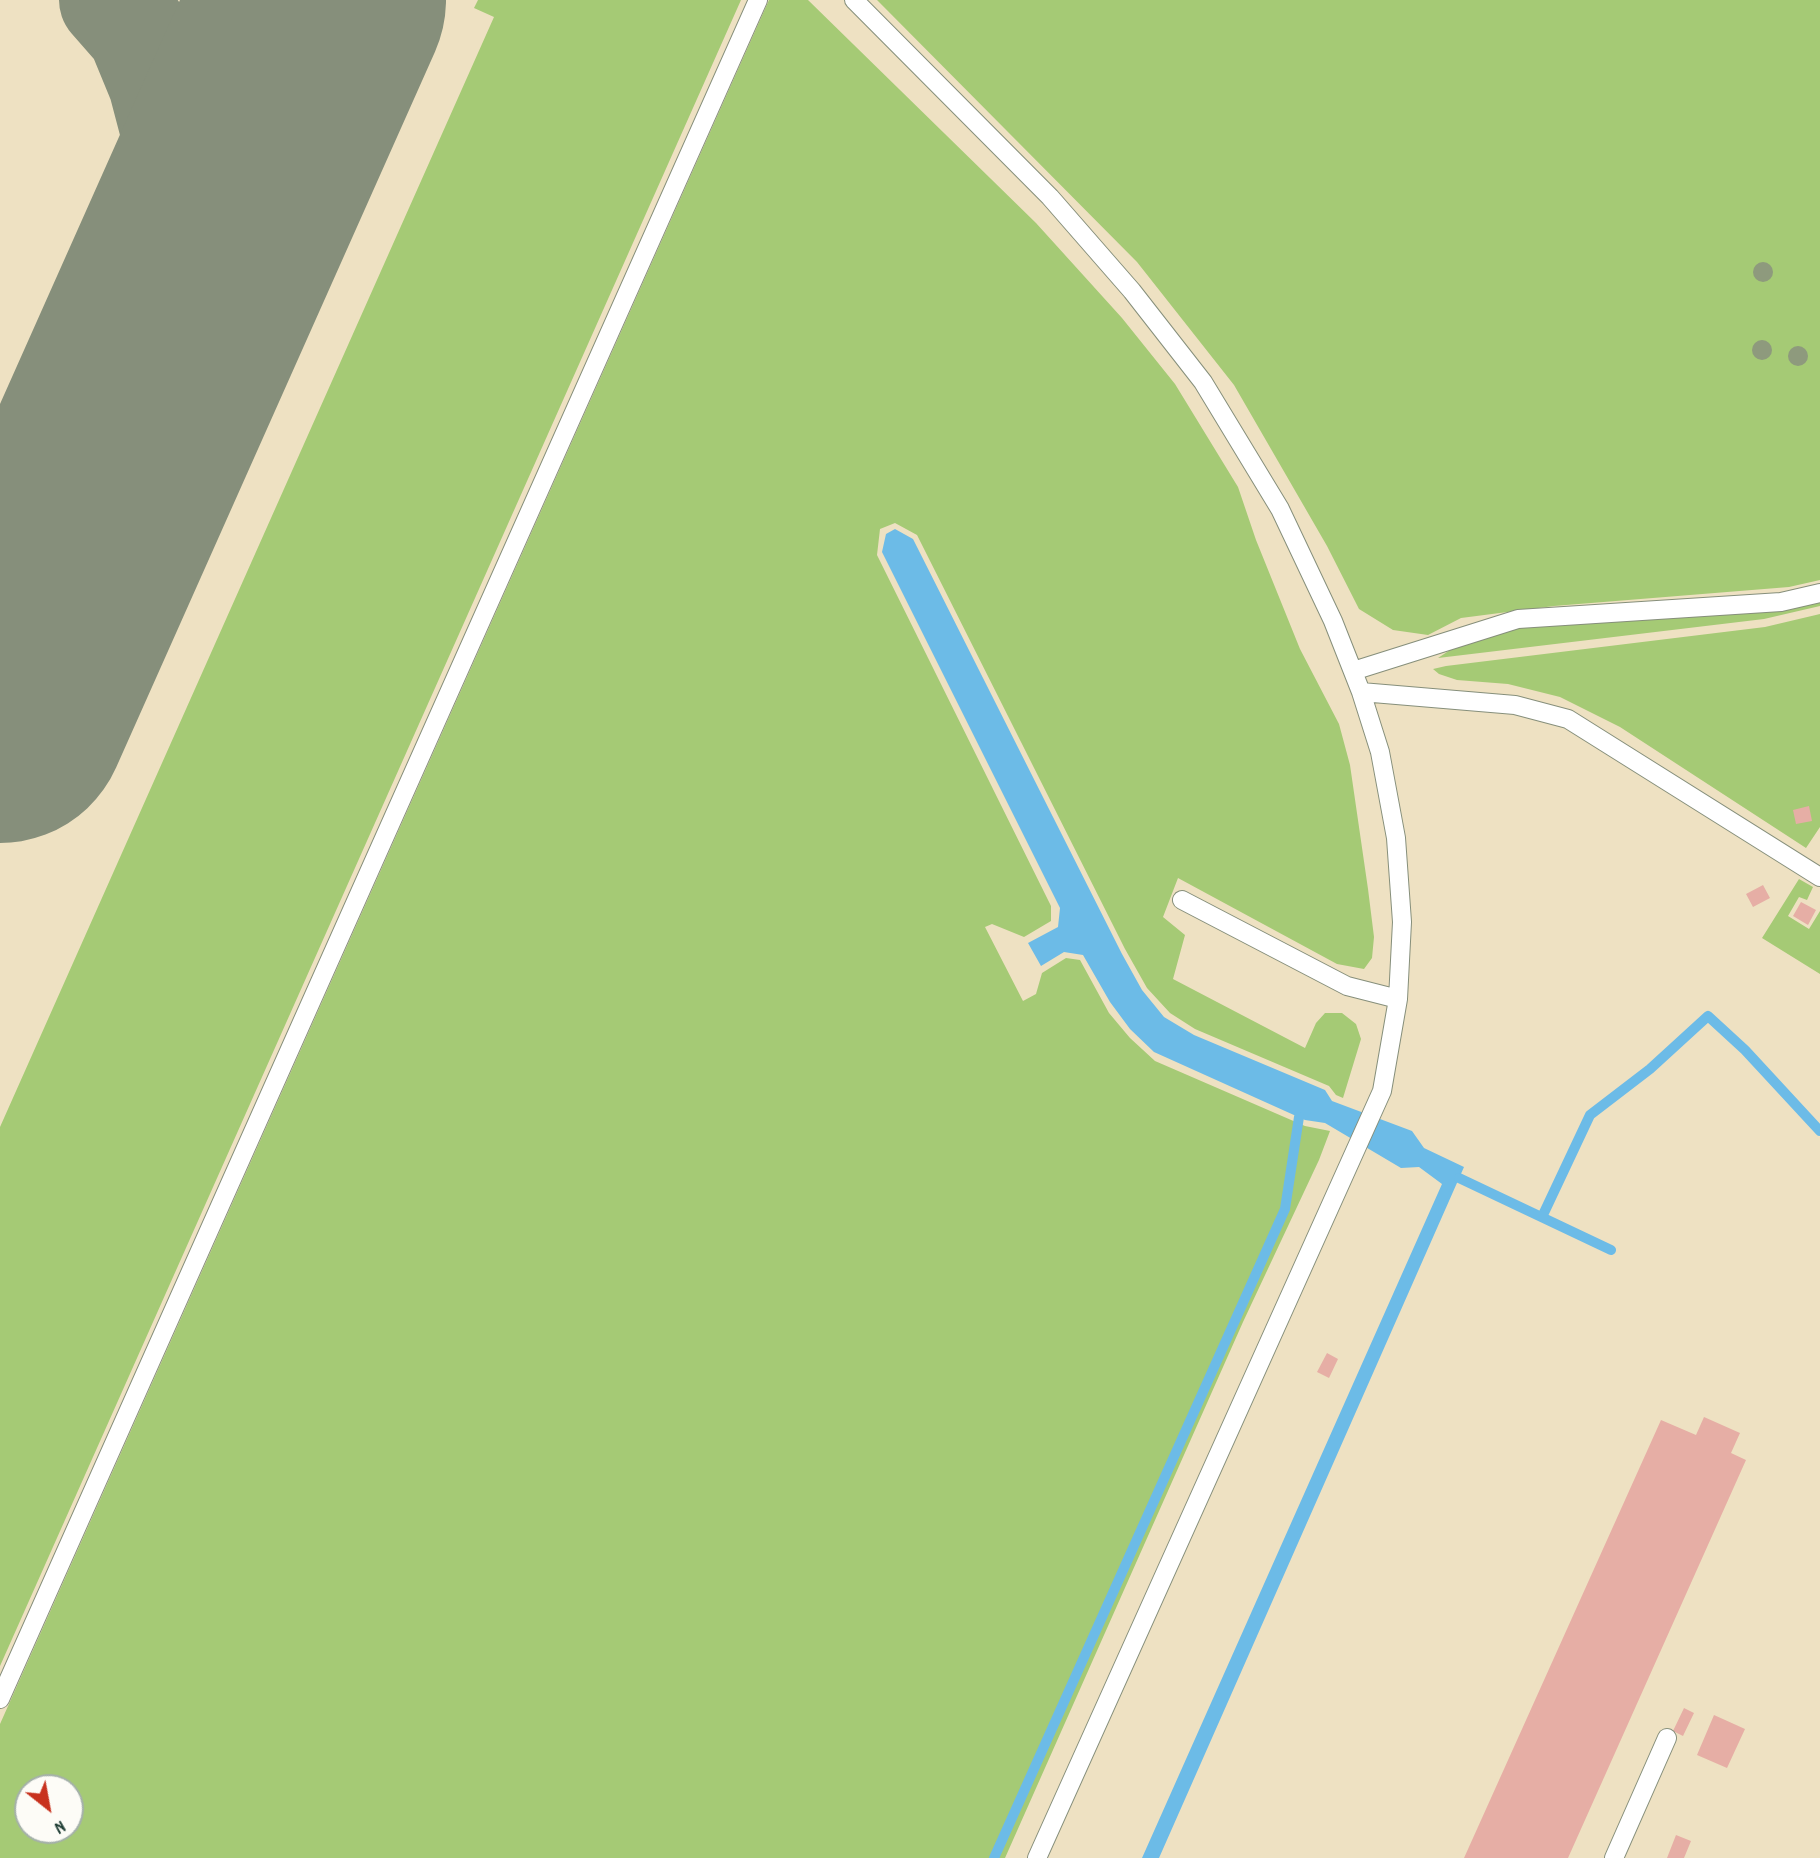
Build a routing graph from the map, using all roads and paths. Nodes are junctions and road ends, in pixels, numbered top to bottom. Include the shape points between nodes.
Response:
1 (758, 0) edge
2 (854, 0) edge
3 (1820, 593) edge
4 (1353, 671) junction
5 (1361, 692) junction
6 (1820, 877) edge
7 (1182, 900) dead end
8 (1398, 999) junction
9 (0, 1699) edge
10 (1667, 1738) dead end
11 (1037, 1858) edge
12 (1614, 1858) edge

1 - 9 lane
2 - 4 lane via 1050,197 1203,382 1280,509
3 - 4 lane via 1780,602 1518,619
4 - 5 lane
5 - 6 lane via 1515,705 1568,719
5 - 8 lane via 1380,752 1396,838 1402,922
7 - 8 lane via 1347,986
8 - 11 lane via 1382,1091
10 - 12 lane

